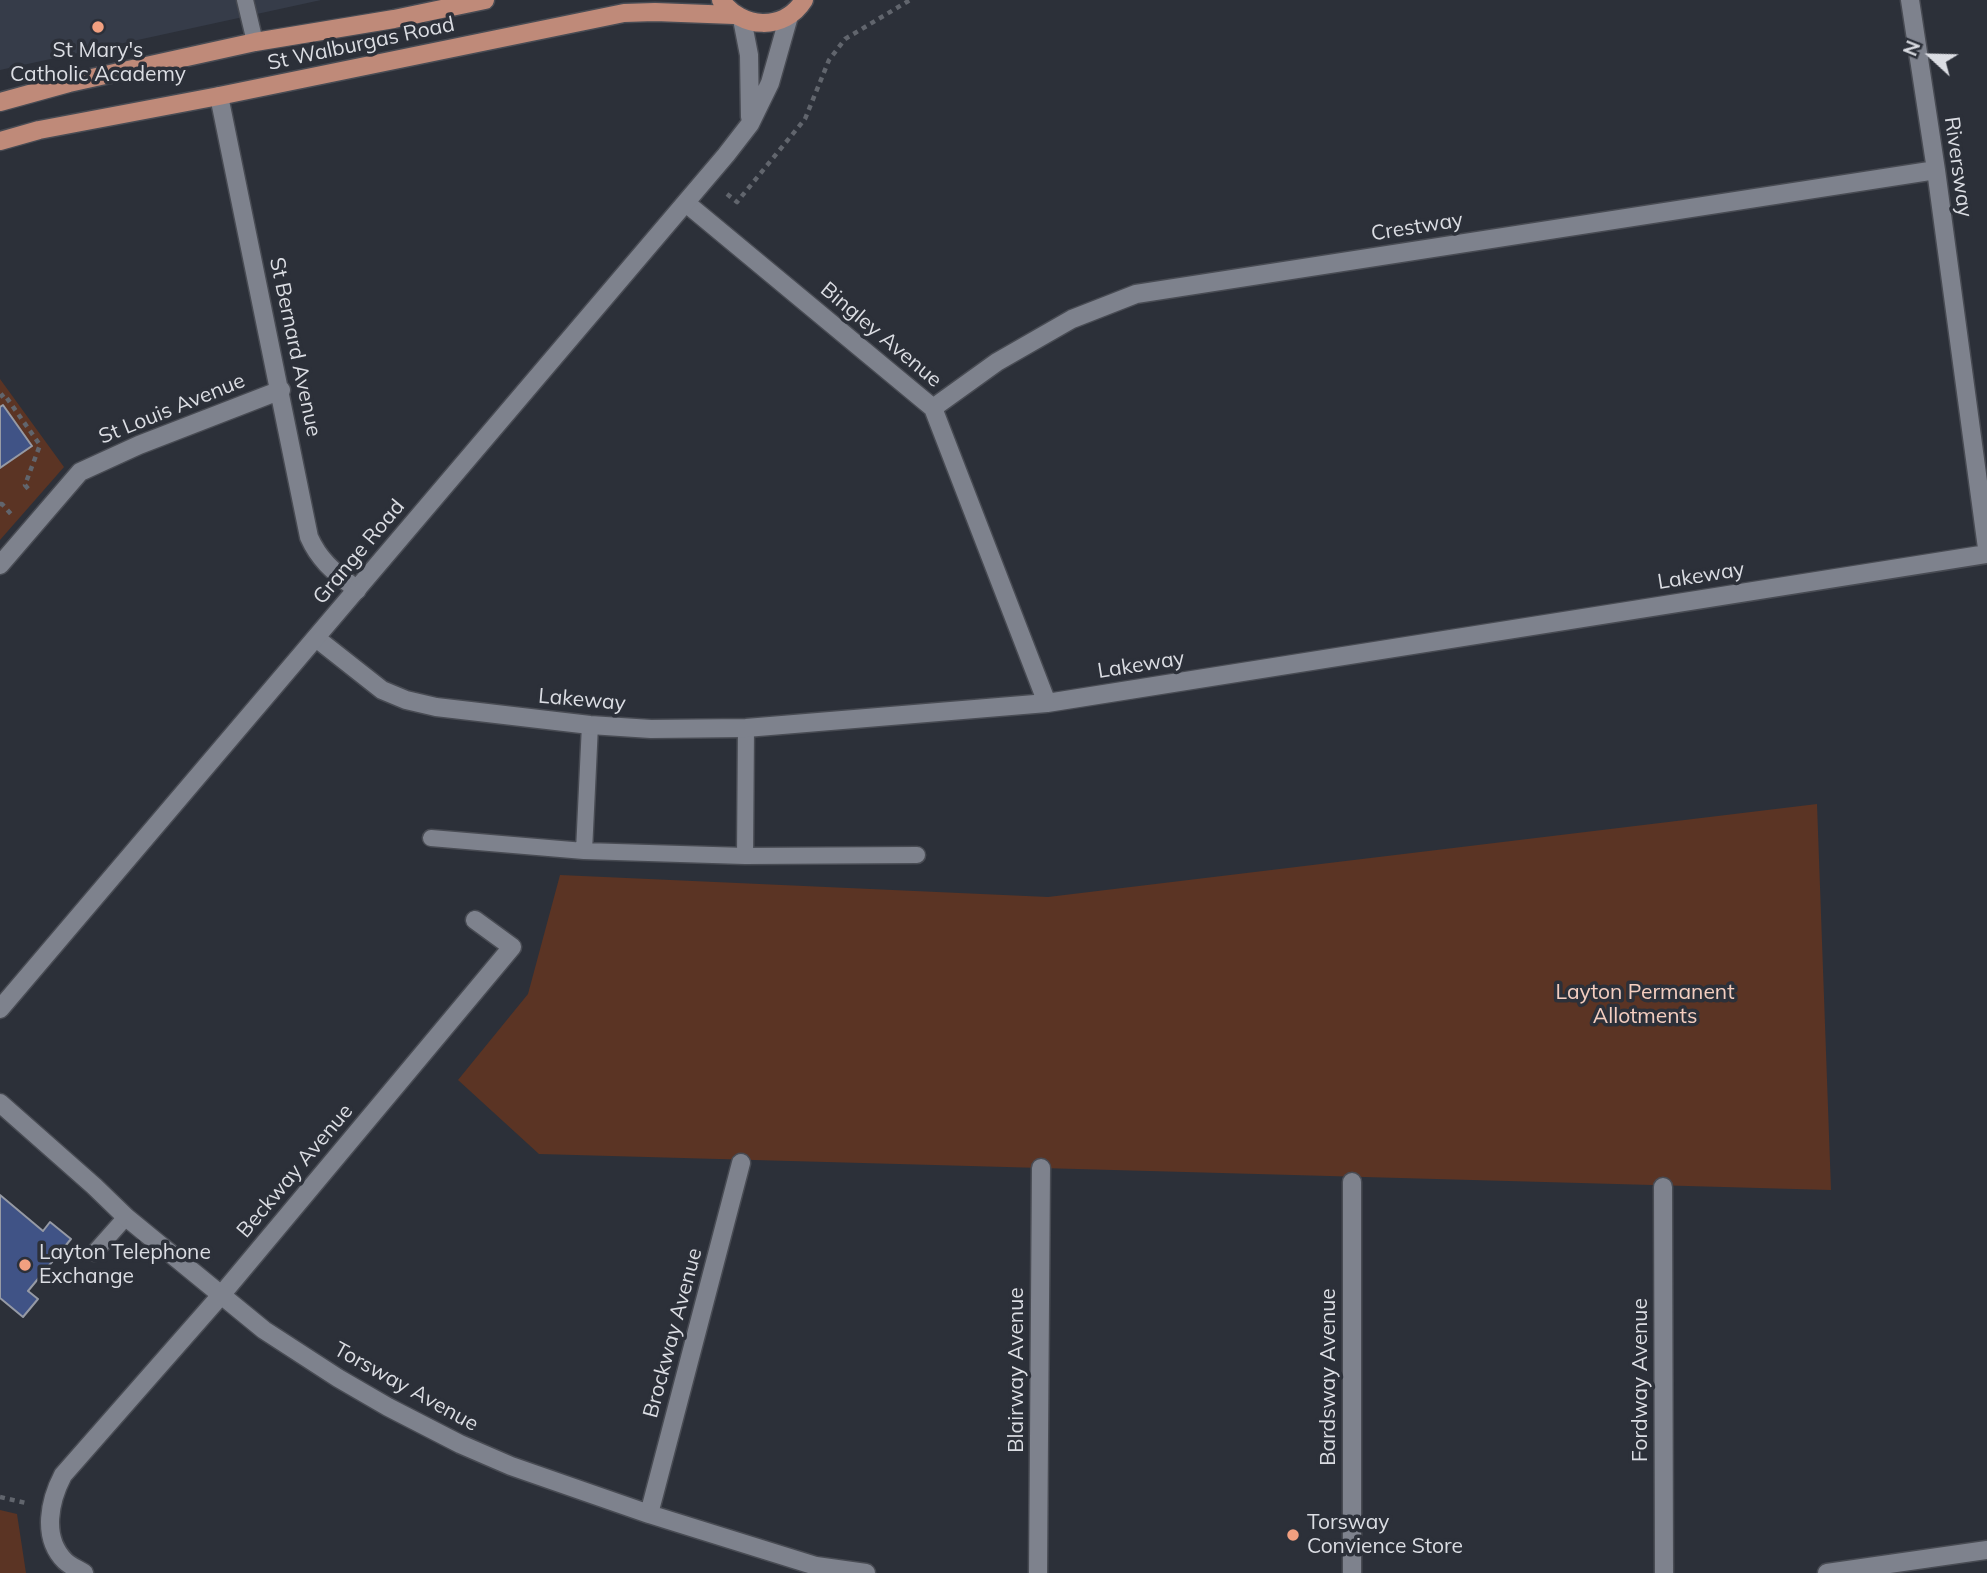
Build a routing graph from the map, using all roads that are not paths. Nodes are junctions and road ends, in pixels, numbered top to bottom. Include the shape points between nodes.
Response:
1 (245, 0) edge
2 (485, 0) edge
3 (720, 0) edge
4 (804, 0) edge
5 (1910, 0) edge
6 (789, 16) junction
7 (738, 17) junction
8 (255, 43) junction
9 (219, 96) junction
10 (0, 102) edge
11 (750, 124) junction
12 (0, 141) edge
13 (1936, 170) junction
14 (686, 203) junction
15 (281, 390) junction
16 (933, 408) junction
17 (1987, 548) edge
18 (1987, 554) edge
19 (0, 565) edge
20 (357, 590) junction
21 (316, 638) junction
22 (1047, 703) junction
23 (590, 725) junction
24 (746, 728) junction
25 (431, 838) dead end
26 (584, 851) junction
27 (917, 855) dead end
28 (745, 856) junction
29 (475, 920) dead end
30 (0, 1009) edge
31 (0, 1103) edge
32 (741, 1163) dead end
33 (1041, 1168) dead end
34 (1352, 1182) dead end
35 (1663, 1187) dead end
36 (125, 1217) junction
37 (94, 1252) dead end
38 (222, 1294) junction
39 (649, 1514) junction
40 (1987, 1550) edge
41 (84, 1573) edge
42 (866, 1573) edge
43 (1038, 1573) edge
44 (1352, 1573) edge
45 (1664, 1573) edge
46 (1827, 1573) edge

1 - 8 lane
2 - 8 main road, St Walburgas Road
3 - 7 main road
4 - 6 main road
5 - 13 street, Riversway
6 - 7 main road, St Walburgas Road via 758,24
6 - 11 street, Grange Road via 770,83
7 - 9 main road, St Walburgas Road via 624,13
7 - 11 street via 750,55
8 - 10 main road, St Walburgas Road
9 - 12 main road, St Walburgas Road
9 - 15 street, St Bernard Avenue
11 - 14 street, Grange Road
13 - 16 street, Crestway via 1136,294 1072,319 997,362
13 - 17 street, Riversway
14 - 16 street, Bingley Avenue
14 - 20 street, Grange Road
15 - 19 street, St Louis Avenue via 139,444 80,472
15 - 20 street, St Bernard Avenue via 309,537 324,563
16 - 22 street, Bingley Avenue
18 - 22 street, Lakeway
20 - 21 street, Grange Road
21 - 23 street, Lakeway via 383,690 406,700
21 - 30 street, Grange Road
22 - 24 street, Lakeway
23 - 24 street, Lakeway
23 - 26 lane
24 - 28 lane
25 - 26 lane
26 - 28 lane
27 - 28 lane
29 - 38 street, Beckway Avenue via 512,947
31 - 36 street, Torsway Avenue
32 - 39 street, Brockway Avenue
33 - 43 street, Blairway Avenue
34 - 44 street, Bardsway Avenue
35 - 45 street, Fordway Avenue
36 - 37 lane
36 - 38 street, Torsway Avenue
38 - 39 street, Torsway Avenue via 296,1352 388,1407 511,1466
38 - 41 street, Beckway Avenue via 64,1475 55,1492 50,1531 65,1561
39 - 42 street, Torsway Avenue via 816,1566
40 - 46 street

